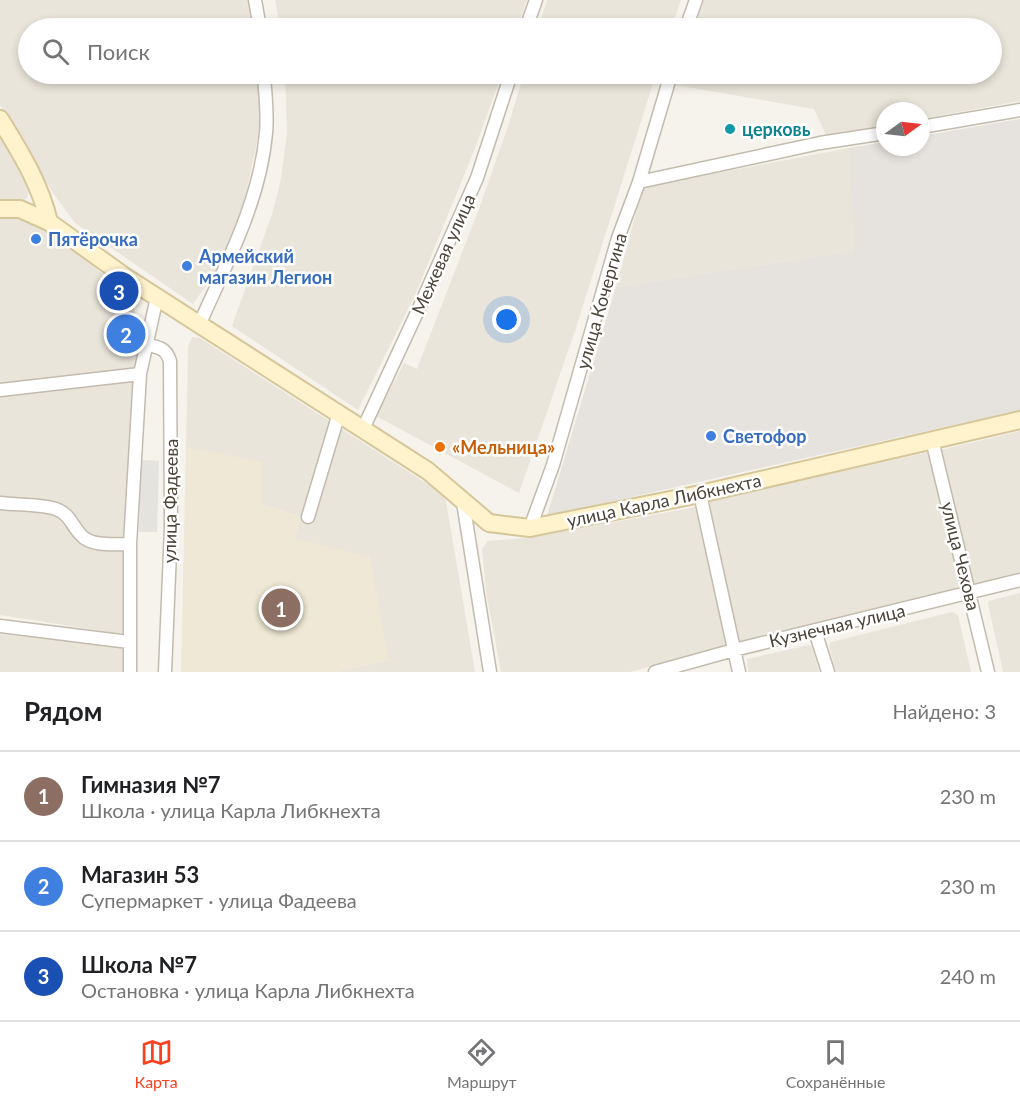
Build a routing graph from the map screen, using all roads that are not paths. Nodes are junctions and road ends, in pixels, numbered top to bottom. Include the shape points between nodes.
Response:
1 (255, 0) edge
2 (536, 0) edge
3 (696, 0) edge
4 (258, 18) edge
5 (530, 18) edge
6 (690, 18) edge
7 (265, 84) edge
8 (508, 84) edge
9 (668, 84) edge
10 (1020, 110) edge
11 (0, 119) edge
12 (930, 125) edge
13 (876, 134) edge
14 (639, 182) junction
15 (0, 209) edge
16 (49, 222) junction
17 (157, 297) junction
18 (200, 323) junction
19 (146, 345) junction
20 (140, 375) junction
21 (0, 390) edge
22 (339, 413) junction
23 (1020, 420) edge
24 (363, 429) junction
25 (932, 440) junction
26 (700, 494) junction
27 (463, 502) junction
28 (0, 503) edge
29 (308, 517) dead end
30 (530, 528) junction
31 (130, 544) junction
32 (1020, 580) edge
33 (971, 594) junction
34 (0, 626) edge
35 (815, 630) junction
36 (129, 642) junction
37 (734, 650) junction
38 (130, 672) edge
39 (165, 672) edge
40 (490, 672) edge
41 (655, 672) edge
42 (738, 672) edge
43 (828, 672) edge
44 (988, 672) edge

1 - 4 street
2 - 5 street
3 - 6 street
7 - 18 street via 267,130 255,194
8 - 24 street, Межевая улица via 477,178
9 - 14 street, улица Кочергина
10 - 12 street
11 - 16 main road via 28,165
13 - 14 street
14 - 30 street, улица Кочергина via 618,238 553,465
15 - 16 main road, улица Карла Либкнехта via 20,209
16 - 17 main road, улица Карла Либкнехта
17 - 18 main road, улица Карла Либкнехта
17 - 19 street, улица Фадеева
18 - 22 main road, улица Карла Либкнехта
19 - 20 street, улица Фадеева
19 - 39 street, улица Фадеева via 162,348 170,361 171,527
20 - 21 street
20 - 31 street, улица Фадеева
22 - 24 main road, улица Карла Либкнехта
22 - 29 street
23 - 25 main road, улица Карла Либкнехта
24 - 27 main road, улица Карла Либкнехта via 428,471
25 - 26 main road, улица Карла Либкнехта
25 - 33 street, улица Чехова
26 - 30 main road, улица Карла Либкнехта
26 - 37 street
27 - 30 main road, улица Карла Либкнехта via 489,522
27 - 40 street
28 - 31 street via 54,508 88,540
31 - 36 street, улица Фадеева
32 - 33 street, Кузнечная улица
33 - 35 street, Кузнечная улица
33 - 44 street, улица Чехова
34 - 36 street
35 - 37 street, Кузнечная улица
35 - 43 street
36 - 38 street, улица Фадеева
37 - 41 street, Кузнечная улица
37 - 42 street

